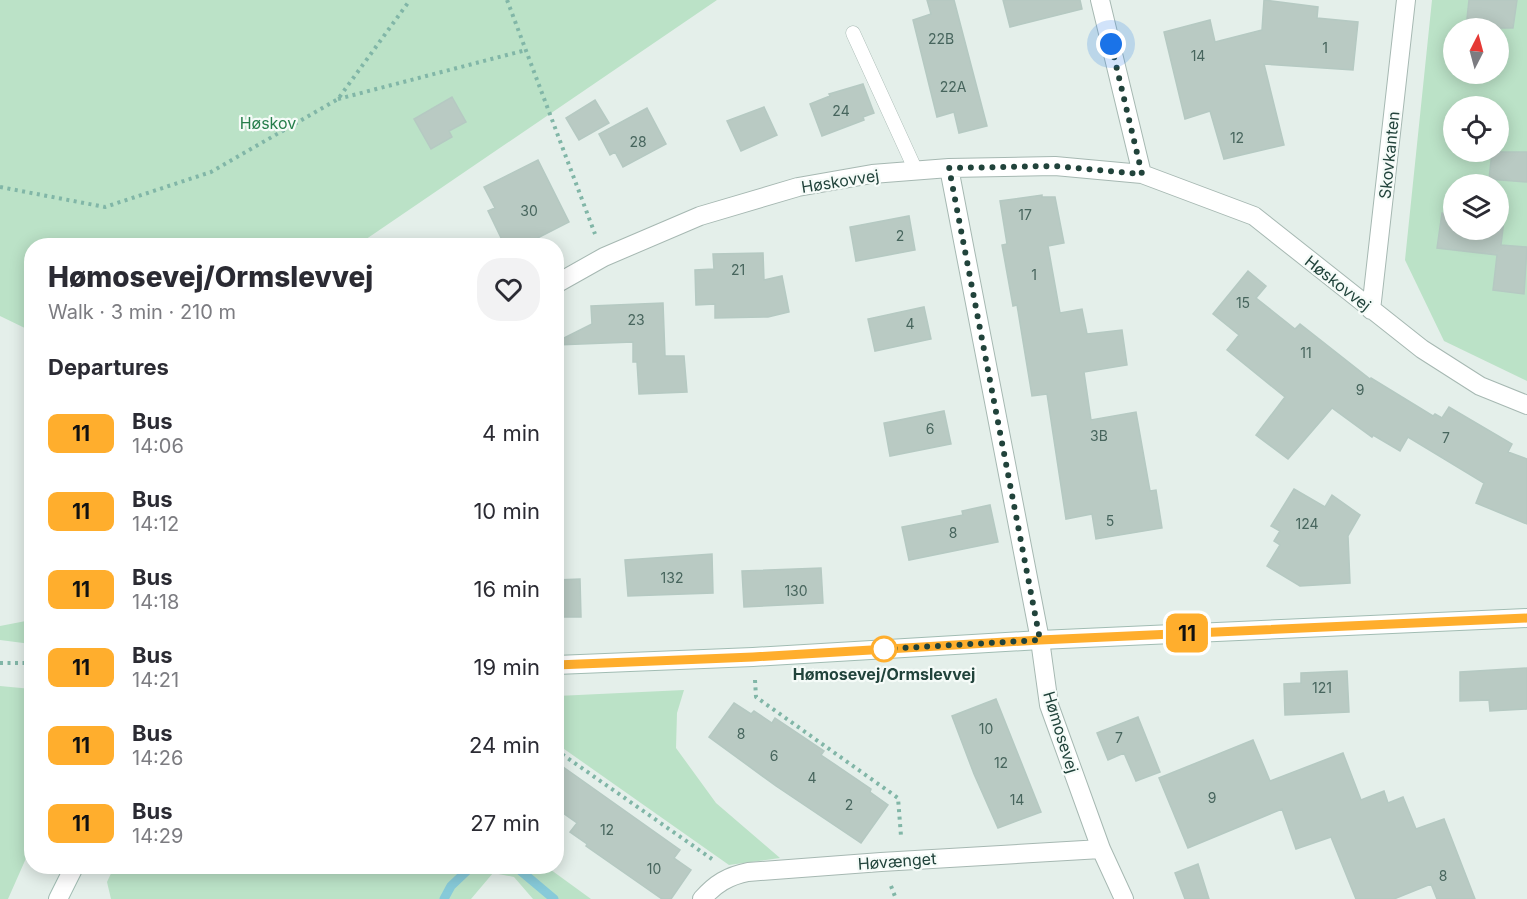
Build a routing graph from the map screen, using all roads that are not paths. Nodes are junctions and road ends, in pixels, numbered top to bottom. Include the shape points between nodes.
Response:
1 (1100, 0) edge
2 (1406, 0) edge
3 (853, 33) dead end
4 (949, 168) junction
5 (916, 171) junction
6 (1142, 174) junction
7 (564, 280) edge
8 (1371, 310) junction
9 (1527, 405) edge
10 (1527, 618) edge
11 (1040, 640) junction
12 (564, 665) edge
13 (1101, 849) junction
14 (70, 874) edge
15 (58, 899) edge
16 (702, 899) edge
17 (1124, 899) edge

1 - 6 street
2 - 8 street, Skovkanten
3 - 5 lane
4 - 5 street, Høskovvej
4 - 6 street, Høskovvej via 1055,166
4 - 11 street, Hømosevej
5 - 7 street, Høskovvej via 798,187 700,216 604,257
6 - 8 street, Høskovvej via 1254,216
8 - 9 street, Høskovvej via 1480,386
10 - 11 street
11 - 12 street
11 - 13 street, Hømosevej via 1049,705
13 - 16 street, Høvænget via 748,872 713,885
13 - 17 street, Hømosevej
14 - 15 street

